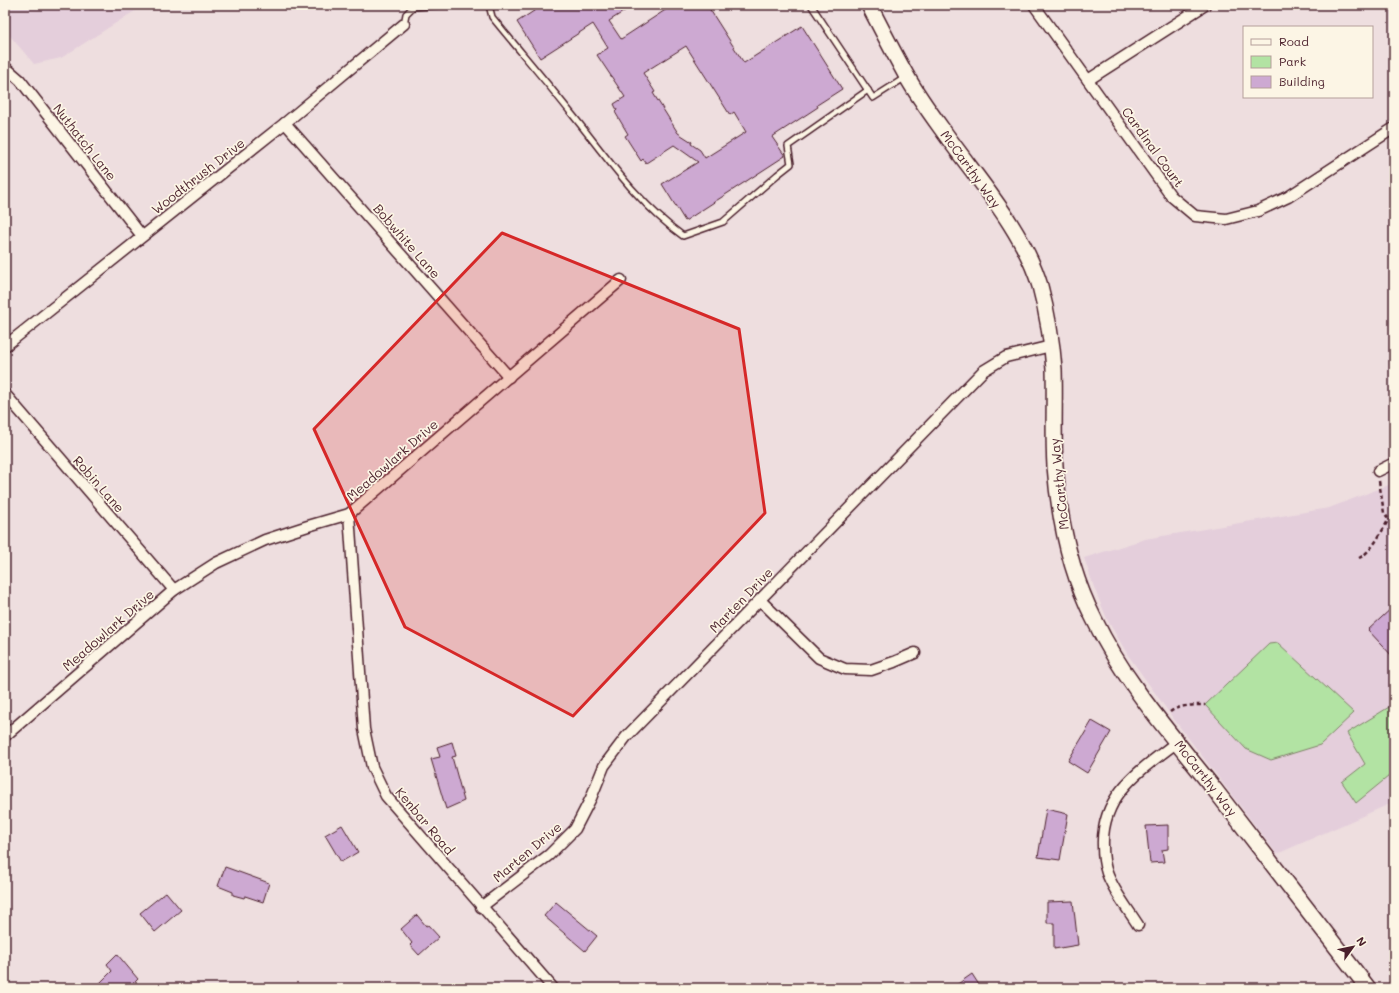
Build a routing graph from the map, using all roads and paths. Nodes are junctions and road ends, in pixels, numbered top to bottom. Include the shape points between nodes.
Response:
1 (439, 5) edge
2 (489, 5) edge
3 (811, 5) edge
4 (869, 5) edge
5 (1034, 5) edge
6 (1204, 5) edge
7 (404, 24) joint
8 (5, 67) edge
9 (907, 77) junction
10 (1088, 80) junction
11 (868, 90) junction
12 (285, 123) junction
13 (1394, 128) edge
14 (142, 236) junction
15 (622, 280) dead end
16 (5, 346) edge
17 (1051, 346) junction
18 (509, 376) junction
19 (5, 394) edge
20 (1394, 463) edge
21 (1378, 471) joint
22 (349, 514) junction
23 (1389, 519) junction
24 (1394, 525) edge
25 (1359, 558) dead end
26 (174, 590) junction
27 (760, 600) junction
28 (914, 653) dead end
29 (1205, 705) dead end
30 (1160, 720) junction
31 (5, 736) edge
32 (1177, 742) junction
33 (481, 907) junction
34 (1138, 925) dead end
35 (552, 988) edge
36 (1368, 988) edge

1 - 7 lane via 413,7 406,14
2 - 11 lane via 492,17 632,190 665,223 683,236 723,222 791,164 788,146
3 - 11 lane
4 - 9 street, McCarthy Way
5 - 10 street, Cardinal Court
6 - 10 street
7 - 12 street, Woodthrush Drive
8 - 14 street, Nuthatch Lane via 20,80
9 - 11 lane via 873,98
9 - 17 street, McCarthy Way via 945,134 998,204 1023,246 1039,283
10 - 13 street, Cardinal Court via 1171,196 1195,216 1226,219 1258,211 1288,197
12 - 14 street, Woodthrush Drive
12 - 18 street, Bobwhite Lane
14 - 16 street, Woodthrush Drive
15 - 18 street, Meadowlark Drive
17 - 27 street, Marten Drive via 1006,357 983,371
17 - 30 street, McCarthy Way via 1057,482 1070,556 1080,589 1100,633
18 - 22 street, Meadowlark Drive
19 - 26 street, Robin Lane
20 - 21 street
21 - 23 path via 1384,513
22 - 26 street, Meadowlark Drive via 265,540 216,563
22 - 33 street, Kenbar Road via 364,729 372,767 386,796
23 - 24 path
23 - 25 path via 1372,545
26 - 31 street, Meadowlark Drive
27 - 28 street via 819,658 845,669 871,670
27 - 33 street, Marten Drive via 626,737 604,766 575,829 549,855
29 - 30 path via 1175,708
30 - 32 street, McCarthy Way
32 - 34 street via 1122,789 1110,807 1104,828 1103,851 1107,873
32 - 36 street, McCarthy Way
33 - 35 street, Kenbar Road

